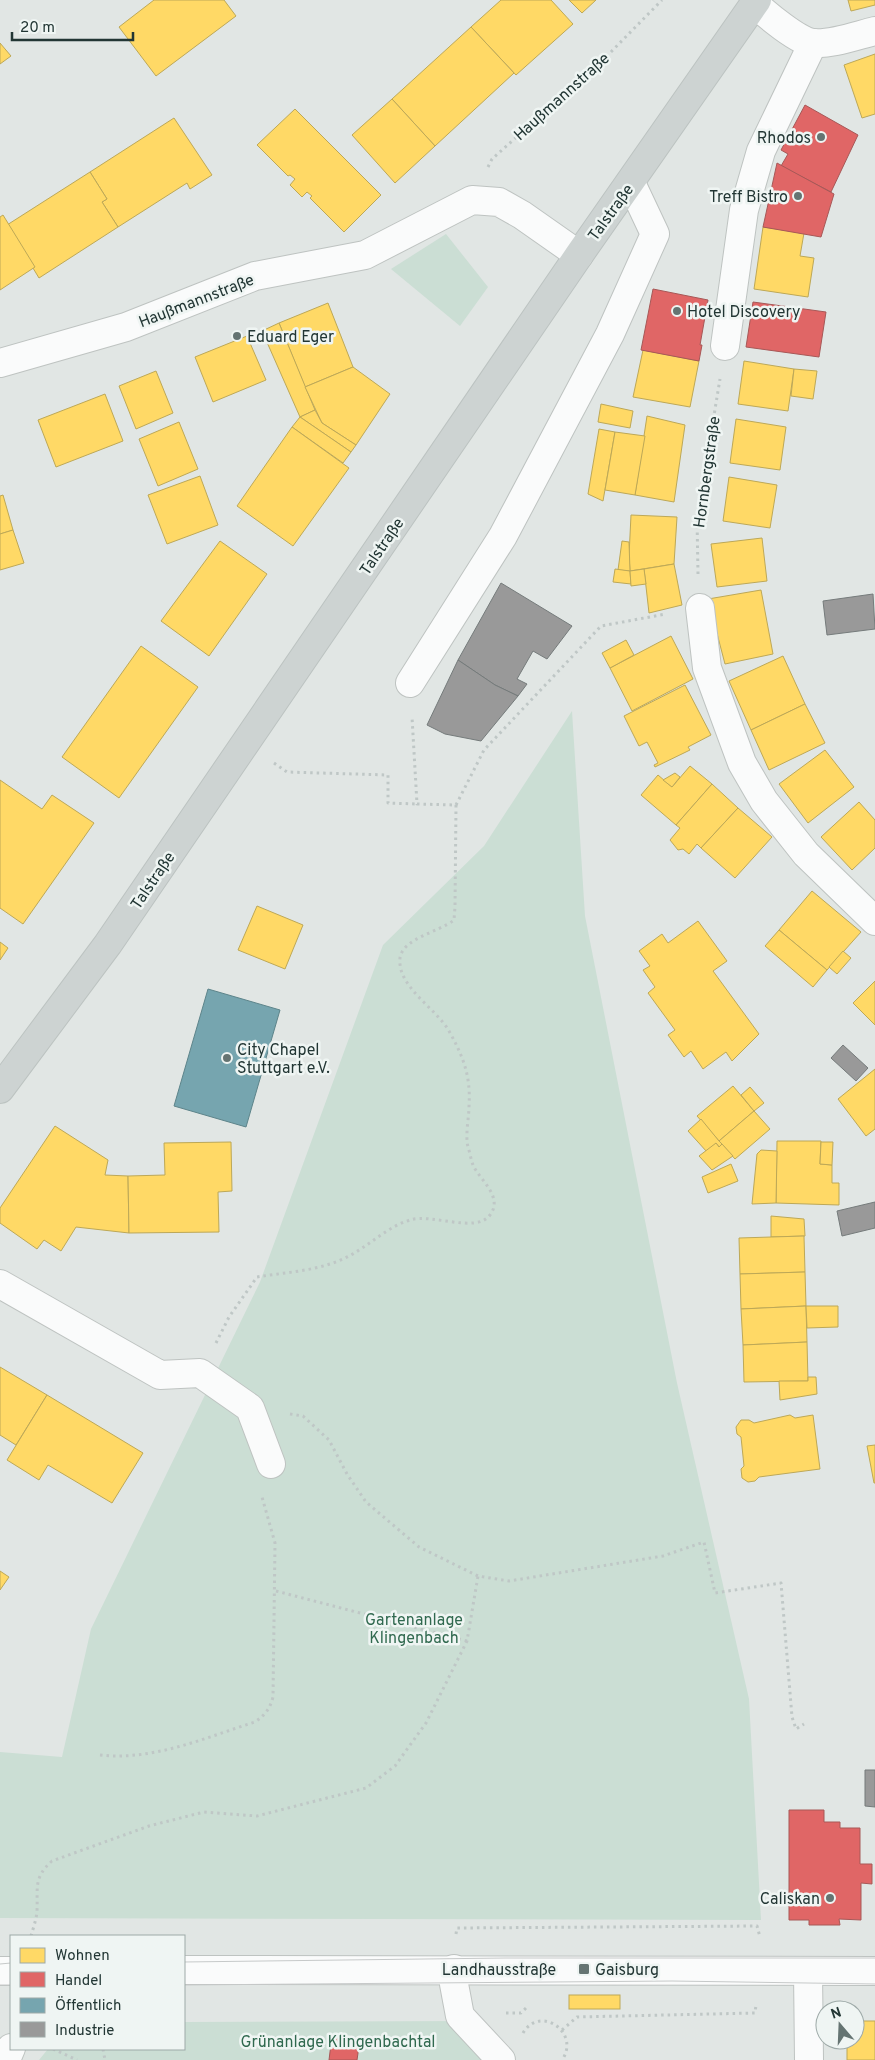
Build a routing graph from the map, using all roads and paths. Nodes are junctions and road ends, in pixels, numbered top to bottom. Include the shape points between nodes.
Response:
1 (662, 0) edge
2 (756, 2) edge
3 (875, 30) edge
4 (813, 43) junction
5 (631, 183) junction
6 (472, 200) junction
7 (579, 255) junction
8 (725, 346) joint
9 (0, 363) edge
10 (700, 608) junction
11 (410, 684) joint
12 (246, 744) junction
13 (417, 804) junction
14 (456, 805) junction
15 (875, 921) edge
16 (0, 1089) edge
17 (0, 1284) edge
18 (229, 1317) dead end
19 (250, 1408) junction
20 (271, 1464) joint
21 (478, 1576) junction
22 (276, 1591) junction
23 (467, 1641) junction
24 (804, 1724) dead end
25 (100, 1755) dead end
26 (31, 1935) edge
27 (454, 1969) junction
28 (185, 1970) edge
29 (875, 1970) edge
30 (795, 1971) junction
31 (499, 2012) dead end
32 (521, 2013) dead end
33 (562, 2030) junction
34 (521, 2036) dead end
35 (55, 2050) edge
36 (77, 2060) edge
37 (501, 2060) edge
38 (562, 2060) edge
39 (809, 2060) edge

1 - 6 path, Haußmannstraße via 605,58 492,159
2 - 4 street via 778,24
2 - 5 main road, Talstraße
3 - 4 street via 845,39
4 - 8 street via 761,152 744,210
5 - 7 main road, Talstraße
5 - 11 street via 655,234 610,334 503,536
6 - 7 street via 498,202
6 - 9 street, Haußmannstraße via 365,255 255,276 126,327
7 - 12 main road, Talstraße
8 - 10 path, Hornbergstraße via 697,518
10 - 14 path via 601,626 484,750
10 - 15 street via 707,668 742,763 764,801 806,854
11 - 13 path
12 - 13 path via 287,772 388,775 388,803
12 - 16 main road, Talstraße via 108,944
13 - 14 path
14 - 18 path via 454,920 445,928 411,941 400,956 401,971 410,987 443,1021 468,1071 467,1143 474,1166 488,1185 494,1203 490,1215 478,1223 411,1219 375,1237 349,1256 317,1268 257,1277
17 - 19 street via 160,1376 200,1373
19 - 20 street
19 - 21 path via 303,1416 329,1440 366,1502 419,1548
20 - 22 path via 262,1495 275,1543
21 - 23 path
21 - 24 path via 509,1581 664,1556 704,1542 715,1593 781,1583 792,1716 796,1729
22 - 23 path
22 - 25 path via 273,1697 265,1715 255,1722 148,1755 124,1758
23 - 26 path via 426,1723 395,1766 366,1788 257,1816 204,1812 149,1826 52,1861 41,1871 36,1885 37,1915
27 - 28 street, Landhausstraße
27 - 30 street, Landhausstraße
27 - 37 street via 460,2016
29 - 30 street, Landhausstraße
30 - 33 path via 780,1998 756,1998 755,2013 577,2017
30 - 39 street
31 - 32 path
33 - 34 path via 548,2021 540,2021 525,2029
33 - 38 path via 568,2045
35 - 36 path

